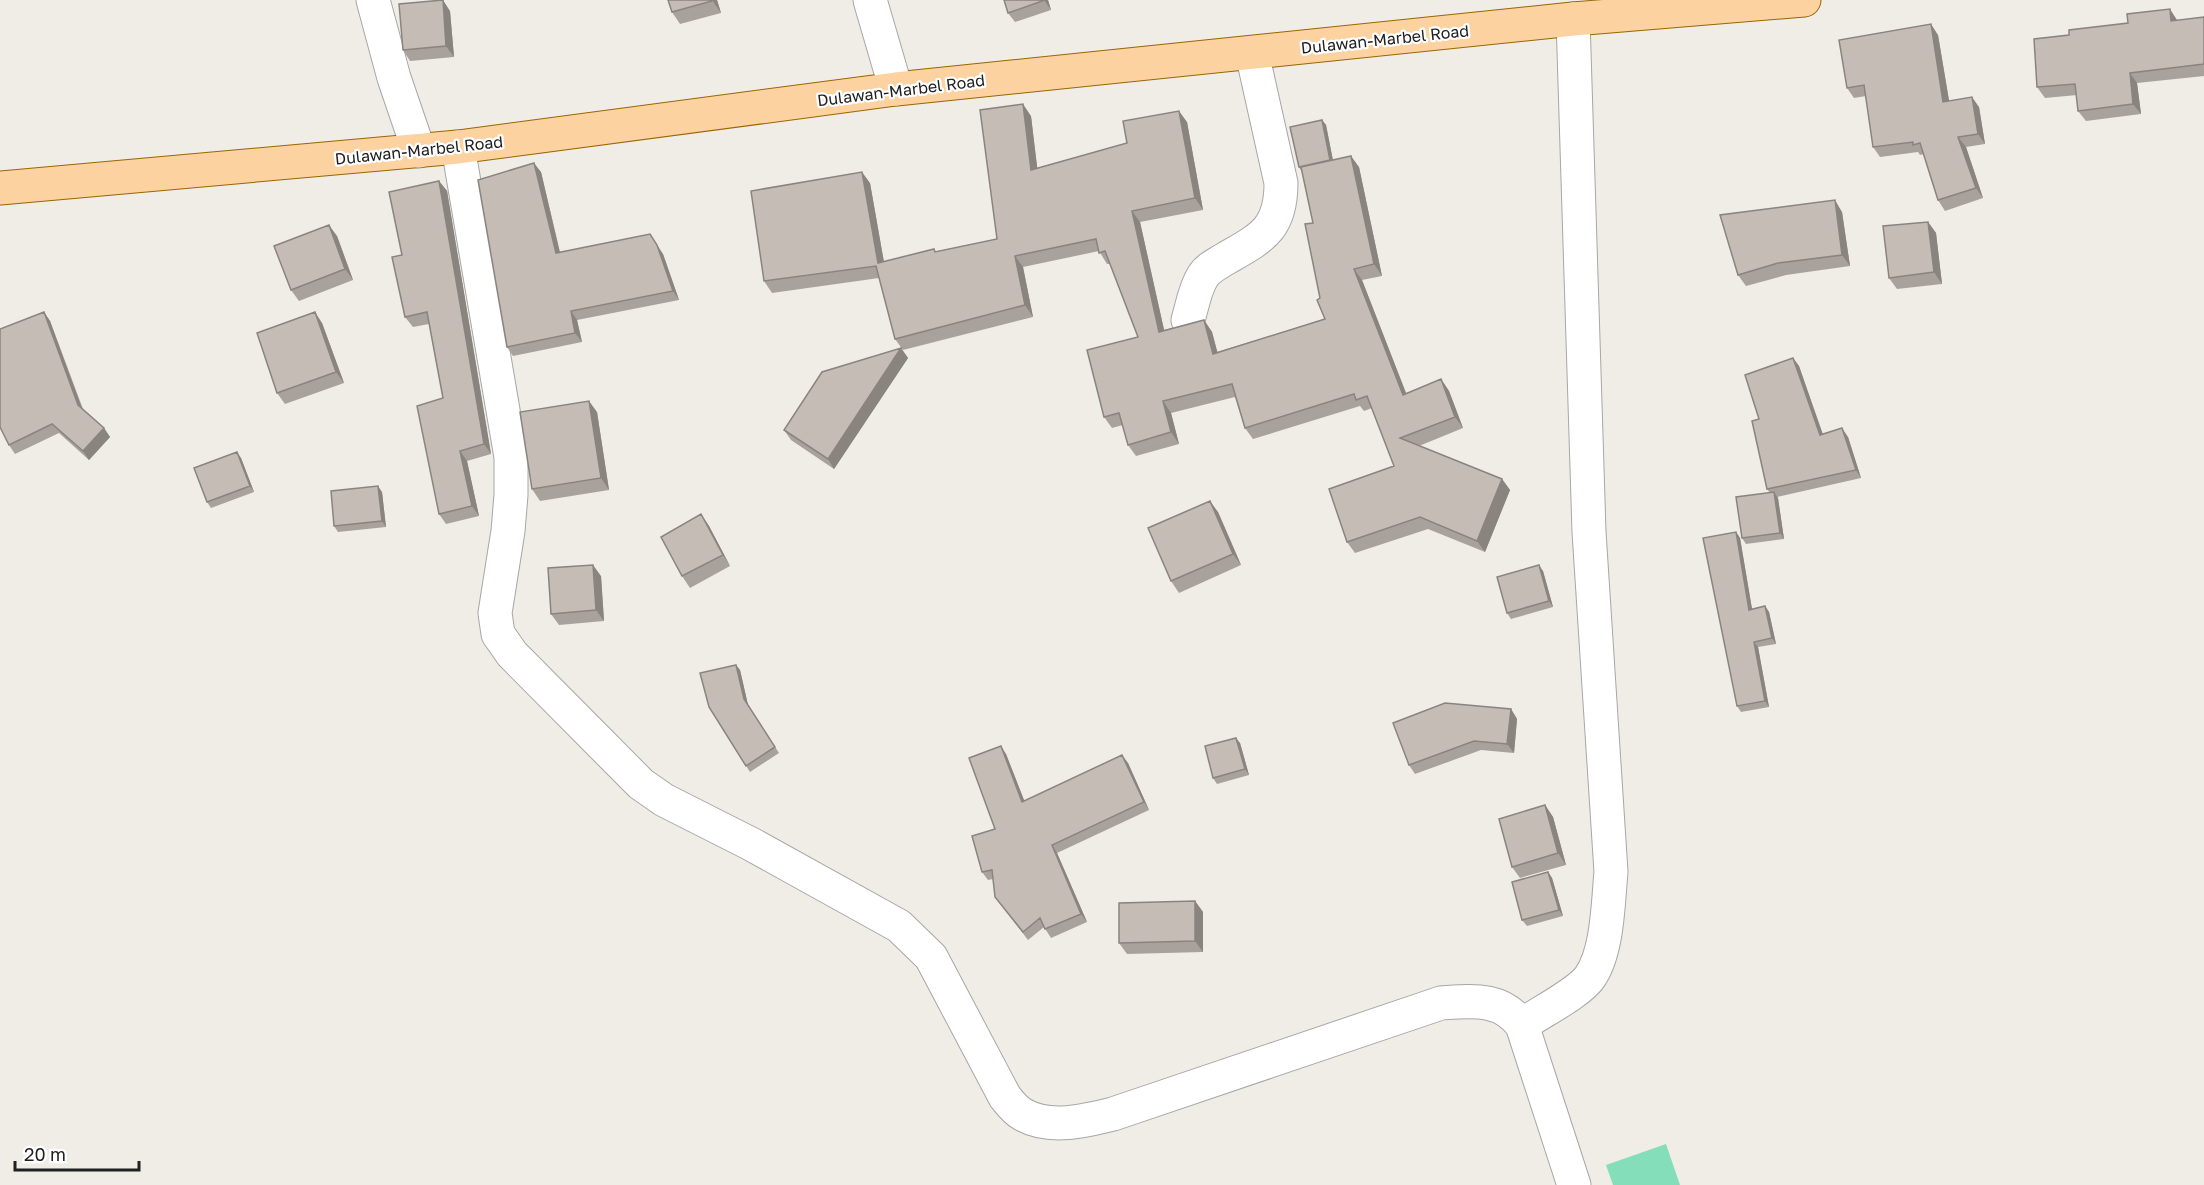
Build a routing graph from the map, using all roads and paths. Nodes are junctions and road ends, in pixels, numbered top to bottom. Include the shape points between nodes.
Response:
1 (373, 0) edge
2 (870, 0) edge
3 (1804, 0) edge
4 (1573, 19) junction
5 (1252, 53) junction
6 (896, 89) junction
7 (458, 147) junction
8 (419, 151) junction
9 (0, 188) edge
10 (1188, 320) dead end
11 (1522, 1025) junction
12 (1574, 1185) edge

1 - 8 street
2 - 6 street
3 - 4 main road, Dulawan-Marbel Road
4 - 5 main road, Dulawan-Marbel Road
4 - 11 street via 1590,532 1611,872 1605,928 1590,977
5 - 6 main road, Dulawan-Marbel Road
5 - 10 street via 1281,183 1281,202 1276,218 1258,240 1203,276
6 - 7 main road, Dulawan-Marbel Road
7 - 8 main road, Dulawan-Marbel Road
7 - 11 street via 511,457 508,531 495,613 498,634 512,654 641,784 899,926 917,941 931,957 1005,1098 1021,1113 1057,1123 1113,1114 1441,1002 1488,1003 1507,1009
8 - 9 main road, Dulawan-Marbel Road
11 - 12 street

